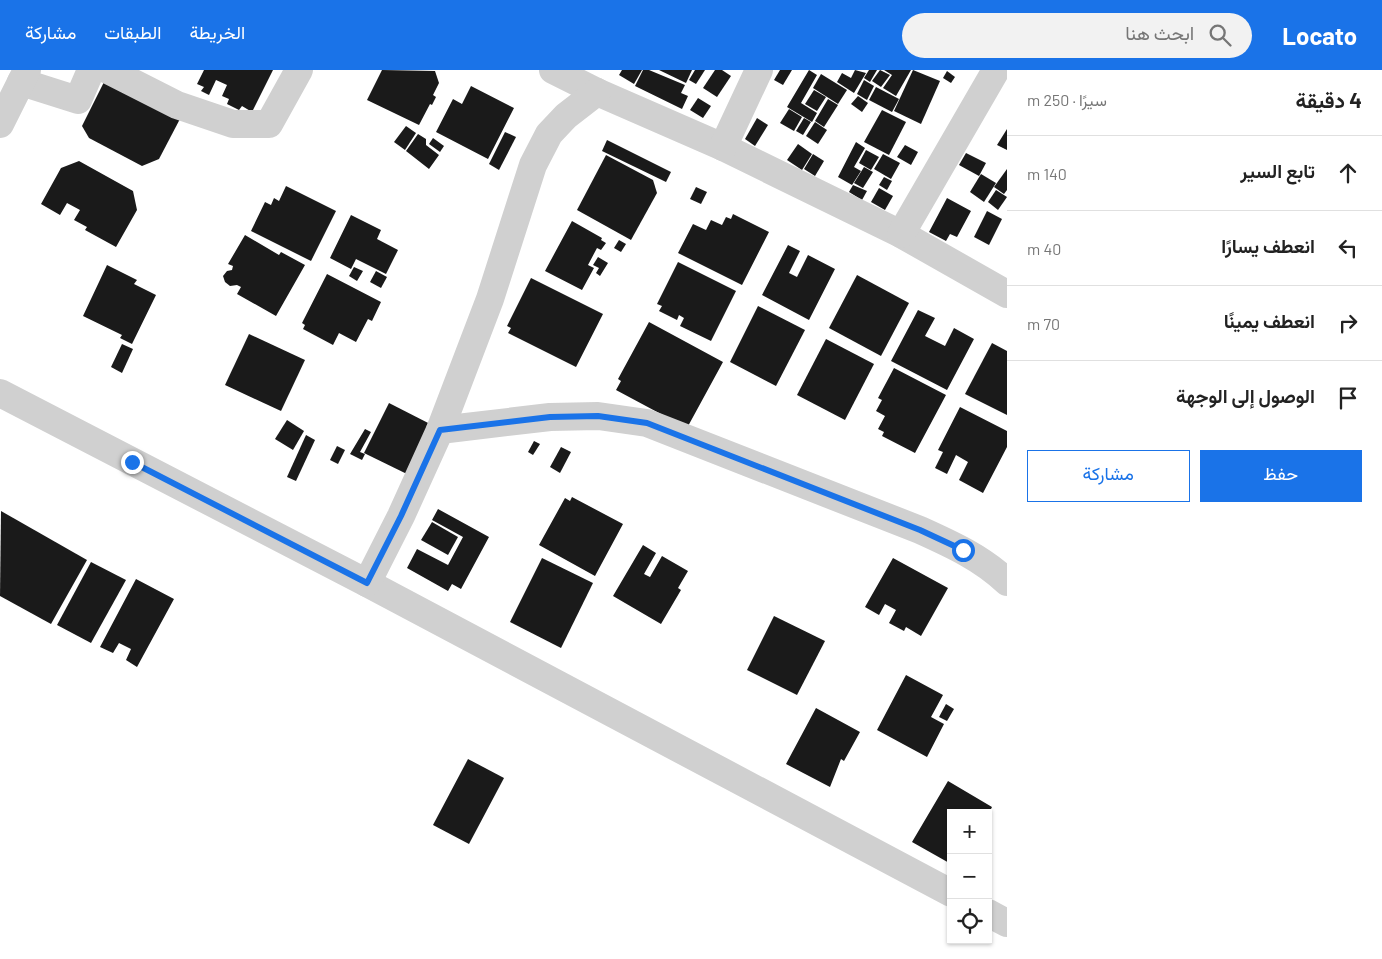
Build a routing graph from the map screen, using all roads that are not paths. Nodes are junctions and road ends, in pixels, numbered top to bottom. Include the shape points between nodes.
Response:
1 (91, 70) edge
2 (108, 70) edge
3 (300, 70) edge
4 (553, 70) edge
5 (759, 70) edge
6 (996, 70) edge
7 (24, 76) edge
8 (597, 92) junction
9 (0, 124) edge
10 (724, 146) junction
11 (901, 234) junction
12 (1007, 294) edge
13 (0, 393) edge
14 (440, 430) junction
15 (1004, 569) edge
16 (367, 583) junction
17 (947, 891) edge
18 (992, 915) edge
19 (1007, 923) edge

1 - 7 street via 78,100
2 - 3 street via 177,105 234,124 269,124
4 - 8 street
5 - 10 street
6 - 11 street
7 - 9 street
8 - 10 street
8 - 14 street via 549,134 533,166 490,299
10 - 11 street
11 - 12 street
13 - 16 street
14 - 15 street via 550,417 598,416 647,423 920,530
14 - 16 street
16 - 17 street
18 - 19 street

